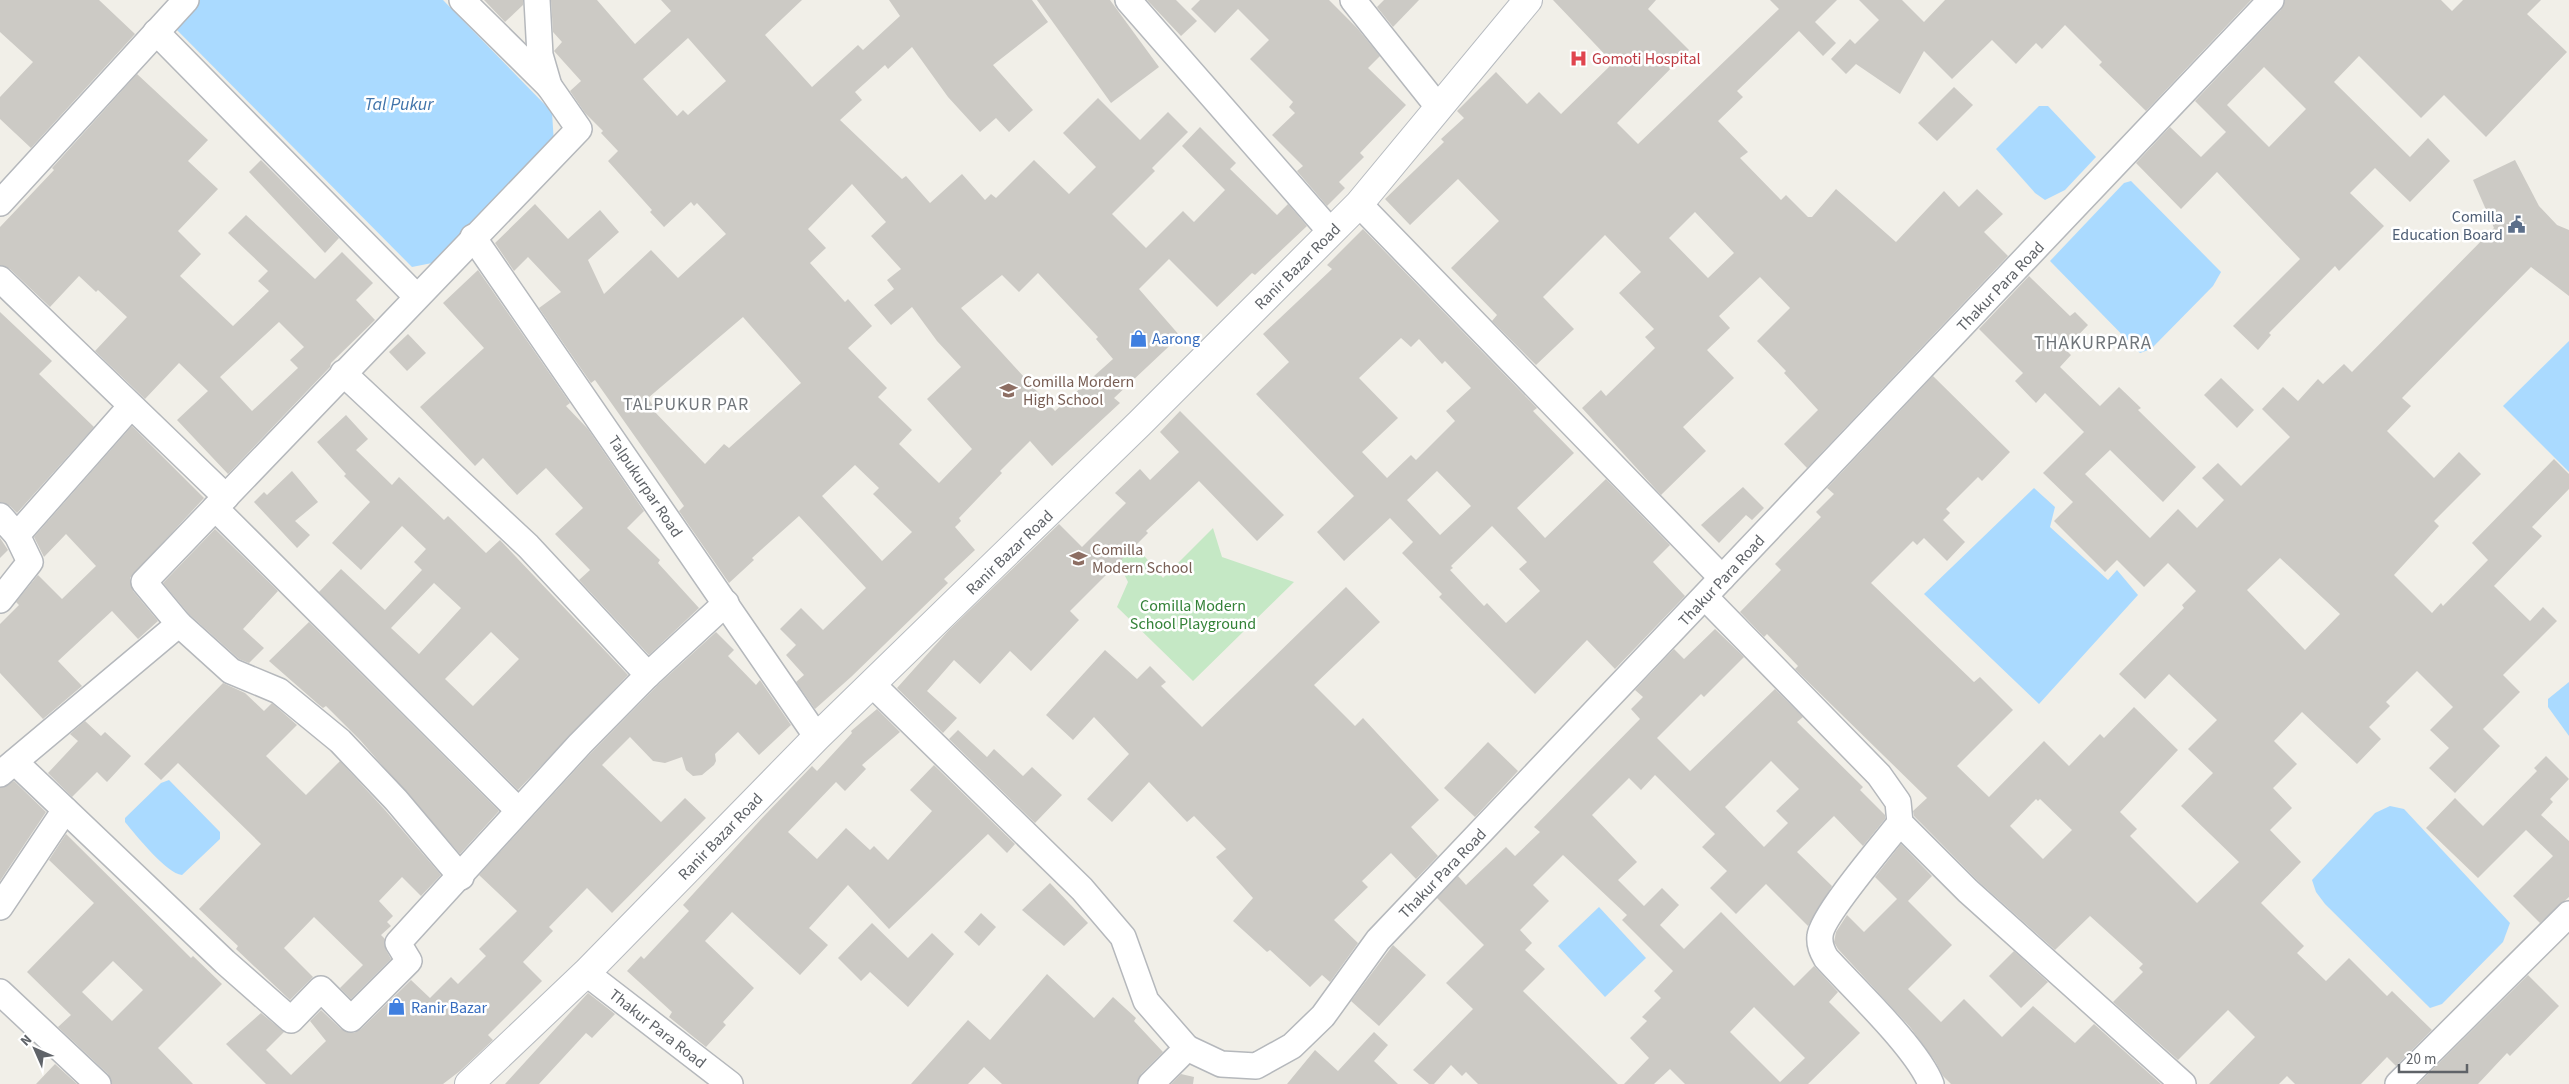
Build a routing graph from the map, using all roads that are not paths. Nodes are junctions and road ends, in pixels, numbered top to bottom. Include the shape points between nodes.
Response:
1 (186, 0) edge
2 (462, 0) edge
3 (536, 0) edge
4 (1128, 0) edge
5 (1353, 0) edge
6 (1528, 0) edge
7 (2271, 0) edge
8 (156, 32) junction
9 (549, 86) junction
10 (1438, 108) junction
11 (0, 203) edge
12 (1358, 204) junction
13 (1331, 232) junction
14 (473, 237) junction
15 (0, 279) edge
16 (416, 296) junction
17 (343, 373) junction
18 (131, 406) junction
19 (220, 503) junction
20 (0, 516) edge
21 (17, 535) junction
22 (1722, 578) junction
23 (1705, 597) junction
24 (0, 600) edge
25 (726, 603) junction
26 (179, 624) junction
27 (648, 675) junction
28 (872, 684) junction
29 (818, 736) junction
30 (7, 768) edge
31 (65, 810) junction
32 (518, 810) junction
33 (1900, 822) junction
34 (461, 877) junction
35 (0, 908) edge
36 (2569, 914) edge
37 (586, 973) junction
38 (0, 992) edge
39 (1187, 1048) junction
40 (98, 1084) edge
41 (469, 1084) edge
42 (730, 1084) edge
43 (1151, 1084) edge
44 (1931, 1084) edge
45 (2183, 1084) edge
46 (2398, 1084) edge

1 - 8 street
2 - 9 street
3 - 9 street via 540,54
4 - 13 street
5 - 10 street
6 - 10 main road, Ranir Bazar Road
7 - 22 street, Thakur Para Road
8 - 11 street
8 - 16 street
9 - 14 street via 579,129
10 - 12 main road, Ranir Bazar Road
12 - 13 main road, Ranir Bazar Road
12 - 22 street
13 - 28 main road, Ranir Bazar Road via 1140,424
14 - 16 street
14 - 25 street, Talpukurpar Road
15 - 18 street
16 - 17 street
17 - 19 street
17 - 27 street via 528,546
18 - 19 street
18 - 21 street
19 - 26 street via 144,582
19 - 32 street
20 - 21 street
21 - 24 street via 30,562
22 - 23 street, Thakur Para Road
23 - 33 street via 1879,774 1898,802
23 - 39 street, Thakur Para Road via 1378,940 1323,1016 1292,1046 1256,1066 1221,1064
25 - 27 street
25 - 29 street, Talpukurpar Road
26 - 30 street
26 - 34 street via 231,671 279,691 340,741 396,800
27 - 32 street
28 - 29 main road, Ranir Bazar Road
28 - 39 street via 1082,889 1123,937 1146,1001
29 - 37 main road, Ranir Bazar Road
30 - 31 street
31 - 34 street via 291,1020 321,989 351,1019 409,960 398,943
31 - 35 street
32 - 34 street
33 - 44 street via 1825,924 1820,934 1820,947 1826,958 1904,1044
33 - 45 street via 1968,891
36 - 46 street
37 - 41 main road, Ranir Bazar Road
37 - 42 street, Thakur Para Road
38 - 40 street
39 - 43 street

